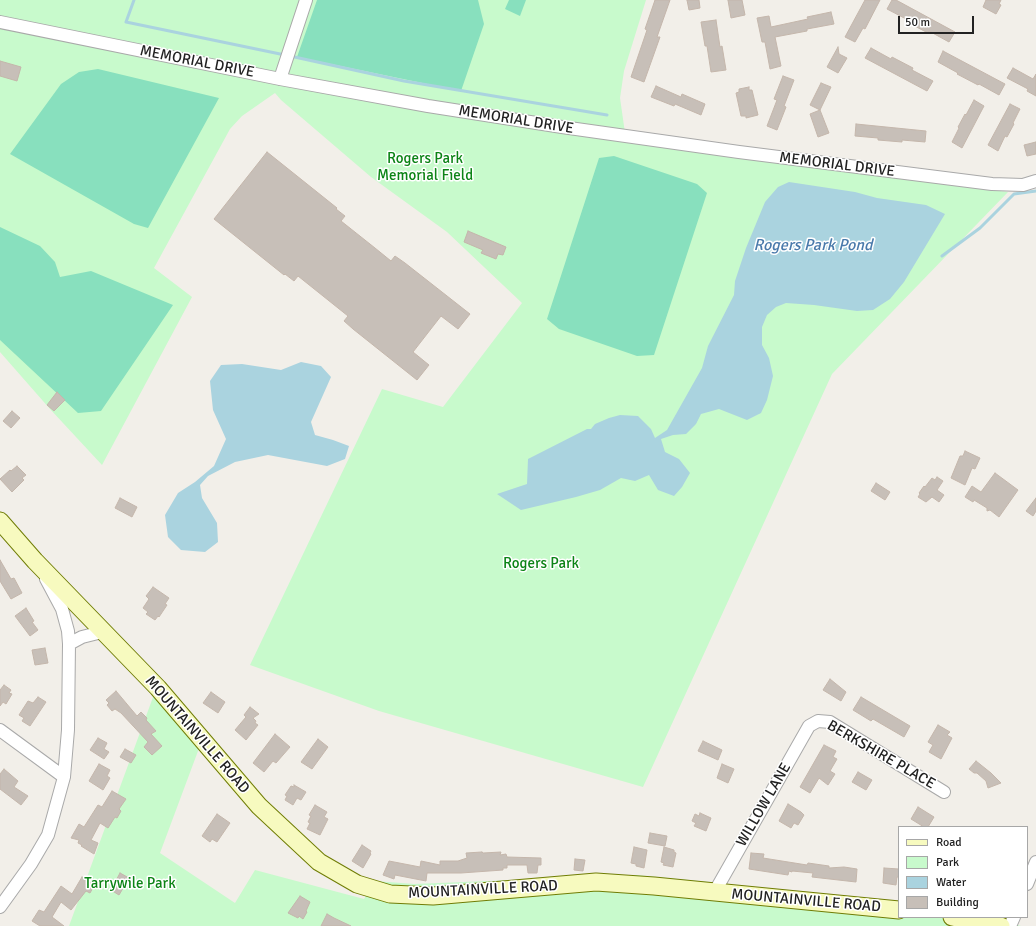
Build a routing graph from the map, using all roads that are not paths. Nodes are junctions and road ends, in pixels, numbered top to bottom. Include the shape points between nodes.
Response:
1 (306, 0) edge
2 (0, 22) edge
3 (280, 79) junction
4 (1036, 181) edge
5 (0, 522) edge
6 (35, 561) junction
7 (102, 632) junction
8 (69, 644) junction
9 (818, 720) joint
10 (0, 730) edge
11 (64, 777) junction
12 (944, 792) dead end
13 (1036, 862) edge
14 (1028, 882) edge
15 (714, 893) junction
16 (0, 907) edge
17 (898, 910) edge
18 (957, 918) edge
19 (1001, 926) edge

1 - 3 street
2 - 3 street, MEMORIAL DRIVE
3 - 4 street, MEMORIAL DRIVE via 428,106 738,152 992,184 1023,185
5 - 6 street, MOUNTAINVILLE ROAD
6 - 7 street, MOUNTAINVILLE ROAD
6 - 8 street via 62,609
7 - 8 street
7 - 15 street, MOUNTAINVILLE ROAD via 158,688 259,806 319,862 357,884 390,894 433,896 596,882
8 - 11 street via 68,730
9 - 12 street, BERKSHIRE PLACE via 830,722
9 - 15 street, WILLOW LANE via 809,726
10 - 11 street
11 - 16 street via 48,834 31,864
13 - 14 street
15 - 17 street, MOUNTAINVILLE ROAD
18 - 19 street

